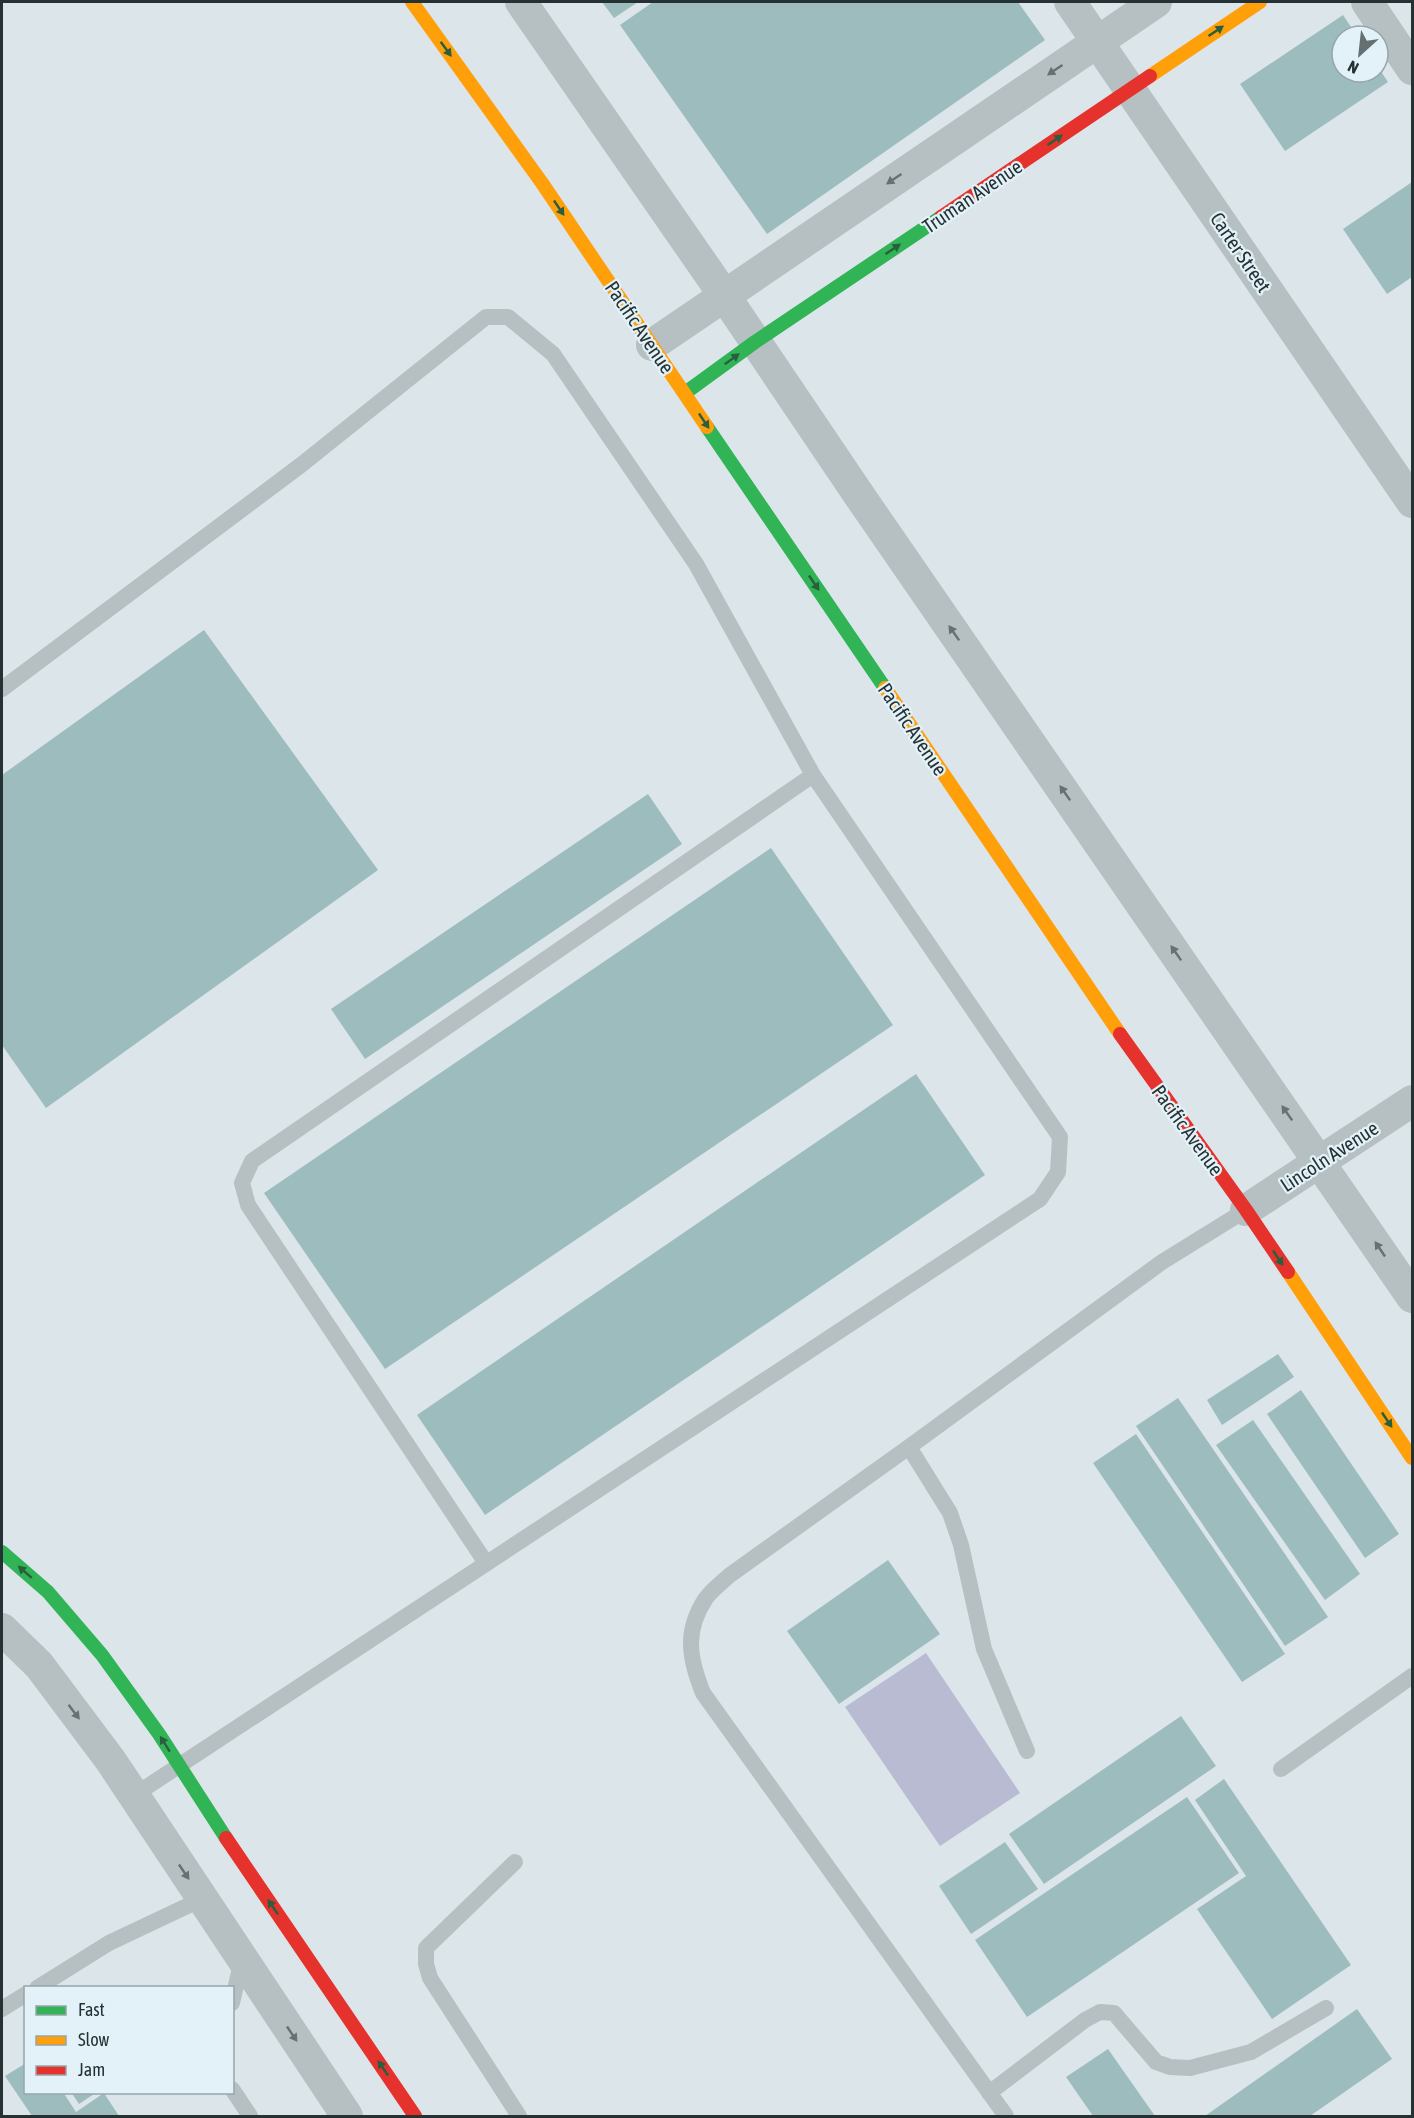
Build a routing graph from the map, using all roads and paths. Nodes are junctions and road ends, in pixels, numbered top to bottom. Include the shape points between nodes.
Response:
1 (412, 2) edge
2 (521, 2) edge
3 (1070, 2) edge
4 (1156, 2) edge
5 (1260, 2) edge
6 (1367, 2) edge
7 (1097, 41) junction
8 (1413, 69) edge
9 (1130, 90) junction
10 (724, 295) junction
11 (755, 342) junction
12 (652, 345) junction
13 (685, 393) junction
14 (1413, 502) edge
15 (2, 689) edge
16 (813, 775) junction
17 (1413, 1101) edge
18 (1320, 1162) junction
19 (1246, 1210) junction
20 (1412, 1294) edge
21 (909, 1447) junction
22 (1413, 1458) edge
23 (2, 1552) edge
24 (486, 1563) junction
25 (2, 1629) edge
26 (1413, 1676) edge
27 (1027, 1751) dead end
28 (179, 1767) junction
29 (1281, 1769) dead end
30 (133, 1796) junction
31 (515, 1862) dead end
32 (202, 1899) junction
33 (242, 1958) junction
34 (40, 1986) edge
35 (234, 1994) edge
36 (24, 1995) edge
37 (2, 2008) edge
38 (1326, 2008) dead end
39 (234, 2092) edge
40 (989, 2093) junction
41 (250, 2116) edge
42 (347, 2116) edge
43 (416, 2116) edge
44 (519, 2116) edge
45 (1006, 2116) edge

1 -> 12 street, Pacific Avenue
2 - 10 street
3 - 7 street, Carter Street
4 - 7 street
9 -> 5 street, Truman Avenue
6 - 8 street
7 - 9 street, Carter Street
7 -> 10 street
11 -> 9 street, Truman Avenue
9 - 14 street, Carter Street
10 - 11 street
10 - 12 street
13 -> 11 street, Truman Avenue
18 -> 11 street
12 - 13 street, Pacific Avenue
13 -> 19 street, Pacific Avenue via 1144,1070
15 - 16 lane via 301,465 486,317 508,317 553,354 696,564
16 - 24 lane via 252,1161 242,1183 248,1205
16 - 24 lane via 1060,1137 1058,1172 1040,1199
17 - 18 street, Lincoln Avenue
18 - 19 street, Lincoln Avenue
20 -> 18 street
19 - 21 lane via 1162,1262
19 -> 22 street, Pacific Avenue
21 - 27 lane via 950,1513 984,1648
21 - 40 lane via 730,1575 707,1597 694,1620 690,1644 693,1668 703,1693
28 -> 23 street via 102,1655 48,1592
24 - 28 lane
25 -> 30 street via 39,1665
26 - 29 lane
28 - 30 lane
43 -> 28 street
30 -> 32 street
31 - 44 lane via 426,1948 426,1956 430,1978
32 - 33 street
32 - 34 lane via 109,1943
33 - 35 lane
33 -> 42 street
36 - 37 lane
38 - 40 lane via 1251,2052 1190,2068 1156,2062 1114,2013 1100,2012
39 - 41 lane
40 - 45 lane

